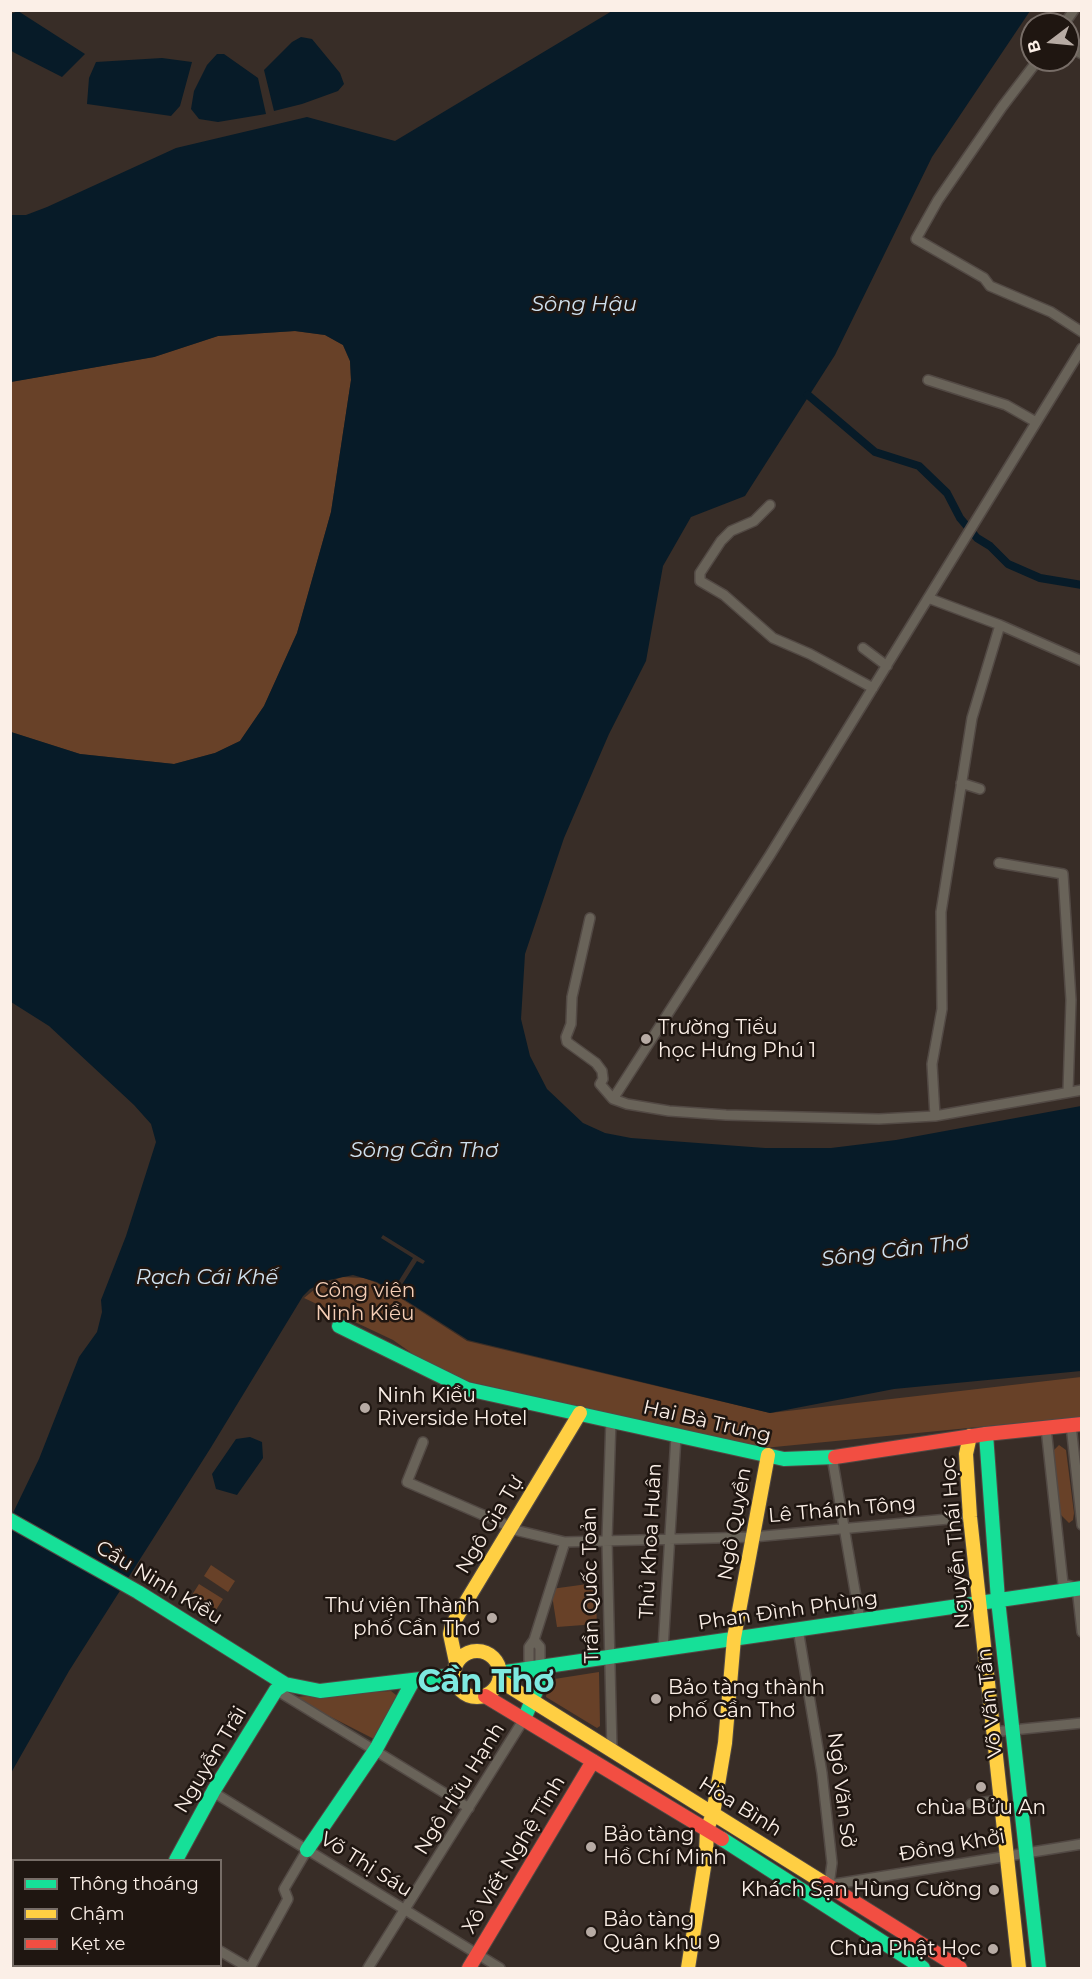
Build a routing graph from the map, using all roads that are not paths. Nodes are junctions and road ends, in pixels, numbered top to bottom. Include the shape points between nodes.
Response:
1 (1029, 72) edge
2 (1082, 332) edge
3 (1082, 348) edge
4 (928, 380) dead end
5 (1036, 422) junction
6 (770, 505) dead end
7 (928, 598) junction
8 (1000, 625) junction
9 (863, 648) dead end
10 (1082, 661) edge
11 (886, 666) junction
12 (873, 688) junction
13 (960, 783) junction
14 (980, 789) dead end
15 (999, 863) dead end
16 (590, 918) dead end
17 (1082, 1090) edge
18 (1068, 1092) junction
19 (614, 1099) junction
20 (934, 1116) junction
21 (339, 1326) dead end
22 (580, 1413) junction
23 (611, 1419) junction
24 (1076, 1424) edge
25 (1046, 1428) junction
26 (986, 1434) junction
27 (676, 1436) junction
28 (970, 1436) junction
29 (423, 1442) dead end
30 (768, 1455) junction
31 (832, 1457) junction
32 (970, 1517) junction
33 (10, 1520) edge
34 (1082, 1525) edge
35 (844, 1528) junction
36 (511, 1529) junction
37 (753, 1537) junction
38 (670, 1538) junction
39 (607, 1540) junction
40 (565, 1542) junction
41 (1080, 1587) edge
42 (998, 1600) junction
43 (980, 1602) junction
44 (860, 1620) junction
45 (798, 1629) junction
46 (1082, 1632) edge
47 (734, 1638) junction
48 (663, 1649) junction
49 (610, 1656) junction
50 (535, 1668) junction
51 (455, 1669) junction
52 (499, 1676) junction
53 (413, 1681) junction
54 (280, 1687) junction
55 (485, 1696) junction
56 (534, 1702) junction
57 (524, 1719) junction
58 (1082, 1724) edge
59 (1012, 1731) junction
60 (993, 1732) junction
61 (376, 1749) junction
62 (612, 1751) junction
63 (593, 1761) junction
64 (213, 1792) junction
65 (999, 1800) junction
66 (971, 1804) dead end
67 (469, 1808) junction
68 (713, 1814) junction
69 (707, 1829) junction
70 (1082, 1844) edge
71 (307, 1850) junction
72 (1026, 1851) junction
73 (1007, 1856) junction
74 (177, 1859) edge
75 (829, 1885) junction
76 (820, 1902) junction
77 (405, 1910) junction
78 (222, 1952) edge
79 (478, 1954) junction
80 (249, 1968) edge
81 (368, 1968) edge
82 (469, 1968) edge
83 (500, 1968) edge
84 (688, 1968) edge
85 (923, 1968) edge
86 (960, 1968) edge
87 (1019, 1968) edge
88 (1039, 1968) edge

1 - 2 street via 938,201 916,239 984,278 990,286 1051,312
3 - 5 street
4 - 5 street via 1006,405
5 - 7 street
6 - 12 street via 754,521 731,531 721,541 700,573 700,581 724,595 773,638
7 - 8 street
7 - 11 street
8 - 10 street
8 - 13 street via 972,718
9 - 11 street
11 - 12 street
12 - 19 street
13 - 14 street
13 - 20 street via 941,912 942,1009 932,1064
15 - 18 street via 1063,874 1071,1000
16 - 19 street via 566,1037 567,1042 596,1063 602,1071 600,1084
17 - 18 street
18 - 20 street
19 - 20 street via 658,1109 726,1115 879,1119
21 - 22 street, Hai Bà Trưng via 467,1389
22 - 23 street, Hai Bà Trưng
22 - 36 street, Ngô Gia Tự
23 - 27 street, Hai Bà Trưng
23 - 39 street, Trần Quốc Toản
24 - 25 street, Hai Bà Trưng
24 - 34 street
25 - 26 street, Hai Bà Trưng
25 - 41 street via 1063,1584
26 - 28 street, Hai Bà Trưng
26 - 42 street, Võ Văn Tần
27 - 30 street, Hai Bà Trưng
27 - 38 street, Thủ Khoa Huân
28 - 31 street, Hai Bà Trưng
28 - 32 street, Nguyễn Thái Học via 966,1454
29 - 36 street, Lê Thánh Tông via 407,1482
30 - 31 street, Hai Bà Trưng via 784,1459
30 - 37 street, Ngô Quyền
31 - 35 street
32 - 35 street, Lê Thánh Tông
32 - 43 street, Nguyễn Thái Học
33 - 54 street, Cầu Ninh Kiều via 249,1660
35 - 37 street, Lê Thánh Tông
35 - 44 street
36 - 40 street, Lê Thánh Tông
36 - 51 street, Ngô Gia Tự via 452,1625
37 - 38 street, Lê Thánh Tông
37 - 47 street, Ngô Quyền
38 - 39 street, Lê Thánh Tông
38 - 48 street, Thủ Khoa Huân
39 - 40 street, Lê Thánh Tông
39 - 49 street, Trần Quốc Toản
40 - 50 street via 530,1647
41 - 42 street, Phan Đình Phùng
41 - 46 street
42 - 43 street, Phan Đình Phùng
42 - 59 street, Võ Văn Tần
43 - 44 street, Phan Đình Phùng
43 - 60 street, Nguyễn Thái Học
44 - 45 street, Phan Đình Phùng
45 - 47 street, Phan Đình Phùng
45 - 75 street, Ngô Văn Sở via 822,1773 832,1863
47 - 48 street, Phan Đình Phùng
47 - 68 street, Ngô Quyền via 725,1743
48 - 49 street, Phan Đình Phùng
49 - 50 street, Phan Đình Phùng
49 - 62 street, Trần Quốc Toản
50 - 52 street, Phan Đình Phùng
50 - 56 street
51 - 52 street via 471,1652 479,1652 493,1659
51 - 53 street
51 - 55 street via 459,1689 464,1694
52 - 55 street
52 - 56 street, Hòa Bình
53 - 54 street via 320,1691
53 - 61 street
54 - 61 street
54 - 64 street, Nguyễn Trãi
55 - 57 street, Hòa Bình
56 - 57 street
56 - 62 street, Hòa Bình
57 - 63 street, Hòa Bình
57 - 67 street, Ngô Hữu Hạnh
58 - 59 street
59 - 60 street
59 - 72 street, Võ Văn Tần
60 - 65 street, Nguyễn Thái Học
61 - 67 street
61 - 71 street
62 - 68 street, Hòa Bình
63 - 69 street, Hòa Bình
63 - 79 street, Xô Viết Nghệ Tĩnh
64 - 71 street, Võ Thị Sáu
64 - 74 street, Nguyễn Trãi
65 - 66 street
65 - 73 street, Nguyễn Thái Học
67 - 77 street, Ngô Hữu Hạnh
68 - 69 street, Ngô Quyền
68 - 75 street, Hòa Bình
69 - 76 street, Hòa Bình
69 - 84 street
70 - 72 street, Đồng Khởi
71 - 77 street, Võ Thị Sáu
71 - 80 street via 284,1889 288,1899
72 - 73 street, Đồng Khởi
72 - 88 street, Võ Văn Tần
73 - 75 street, Đồng Khởi
73 - 87 street, Nguyễn Thái Học
75 - 76 street
75 - 86 street, Hòa Bình
76 - 85 street, Hòa Bình
77 - 79 street, Võ Thị Sáu
77 - 81 street, Ngô Hữu Hạnh
78 - 80 street
79 - 82 street, Xô Viết Nghệ Tĩnh
79 - 83 street, Võ Thị Sáu

